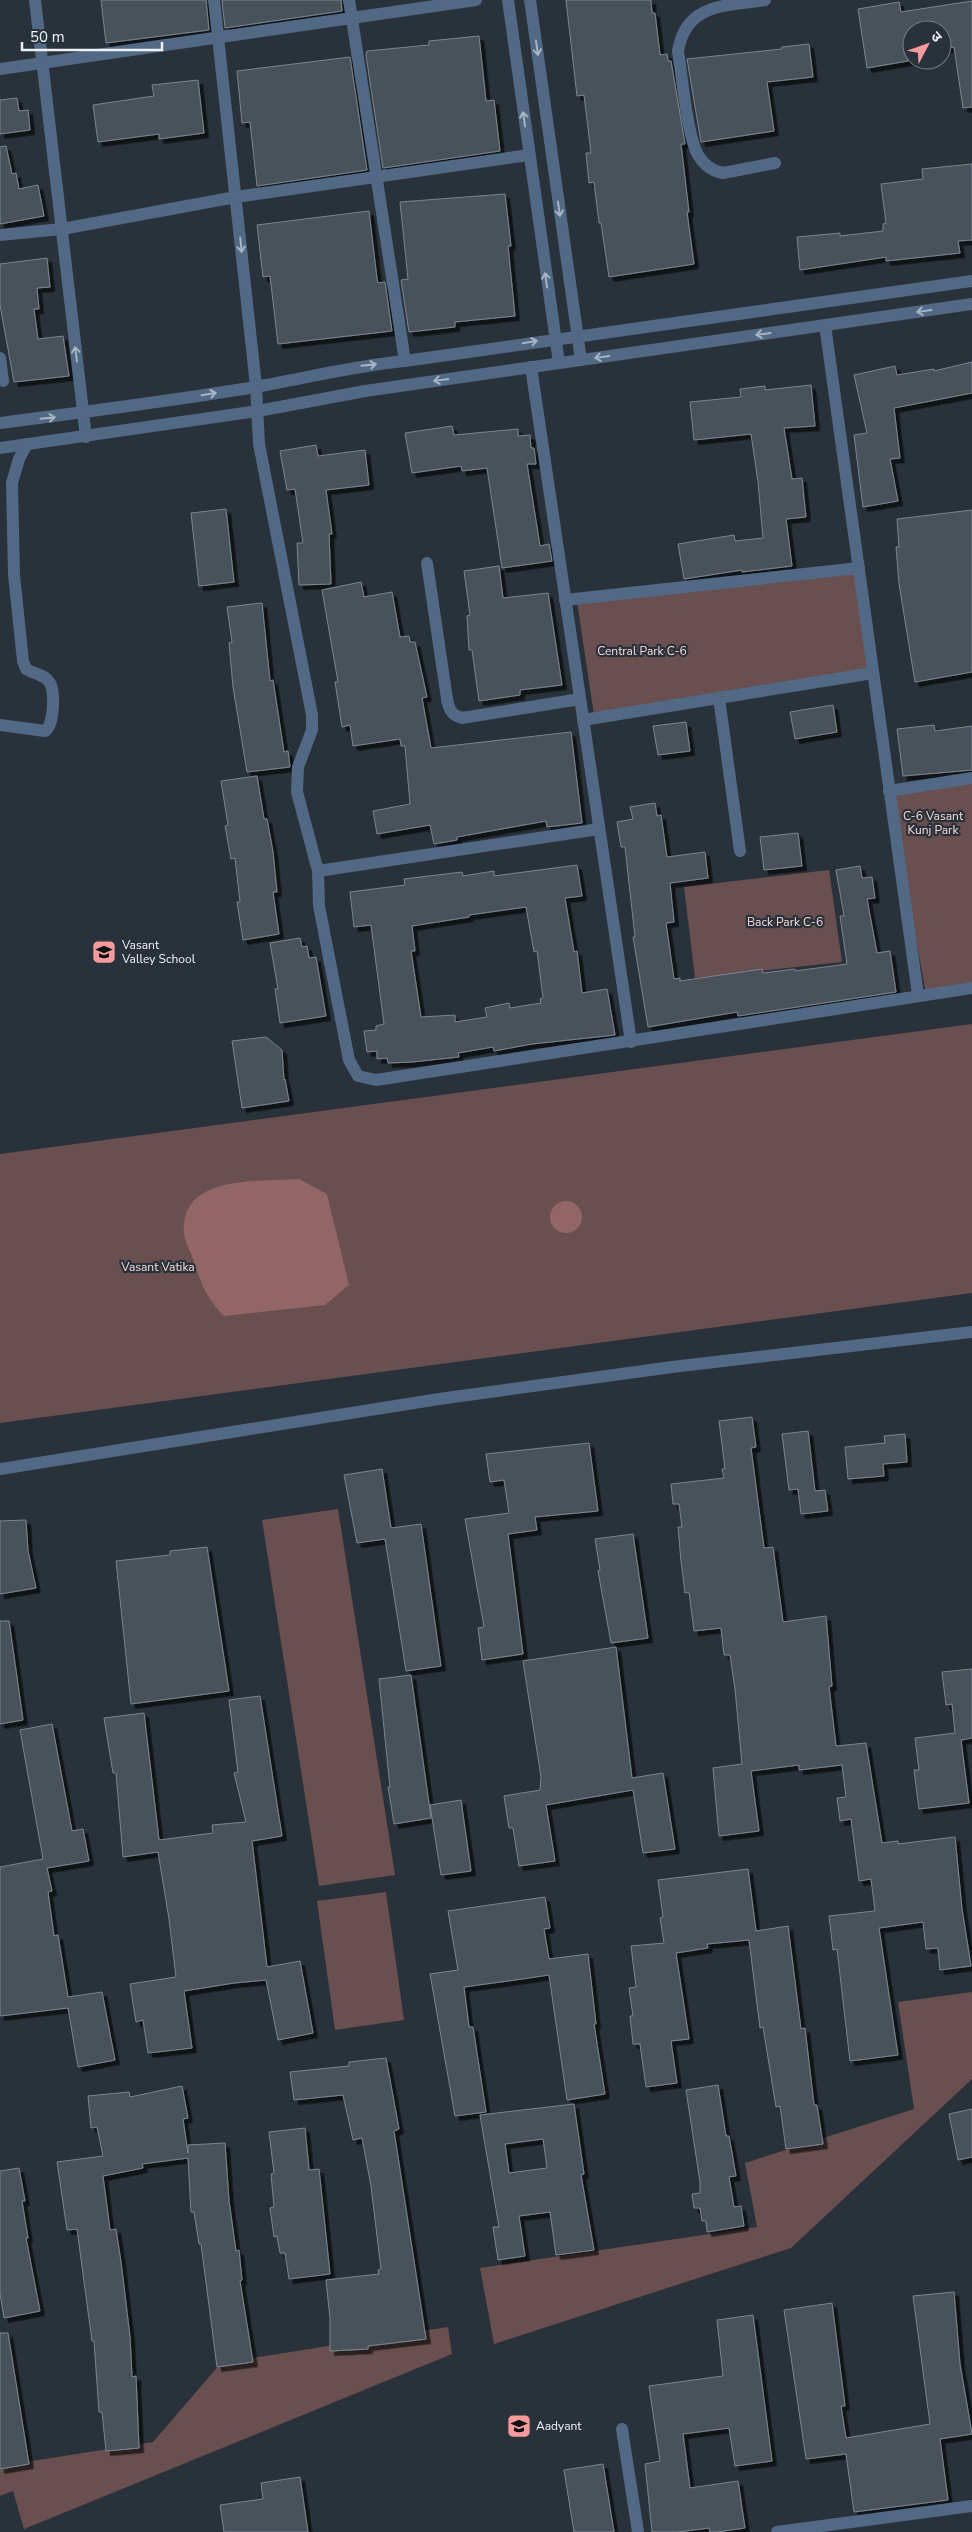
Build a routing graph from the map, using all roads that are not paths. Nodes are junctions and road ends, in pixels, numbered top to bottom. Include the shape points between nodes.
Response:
1 (35, 0) edge
2 (214, 0) edge
3 (350, 0) edge
4 (476, 0) edge
5 (508, 0) edge
6 (530, 0) edge
7 (765, 0) edge
8 (726, 3) edge
9 (351, 18) junction
10 (219, 37) junction
11 (42, 63) junction
12 (0, 69) edge
13 (529, 155) junction
14 (775, 163) dead end
15 (377, 177) junction
16 (236, 197) junction
17 (62, 229) junction
18 (0, 235) edge
19 (972, 281) edge
20 (972, 304) edge
21 (825, 325) junction
22 (577, 336) junction
23 (554, 339) junction
24 (0, 358) edge
25 (581, 360) junction
26 (405, 361) junction
27 (559, 363) junction
28 (531, 367) junction
29 (3, 381) dead end
30 (256, 386) junction
31 (258, 411) junction
32 (84, 414) junction
33 (0, 424) edge
34 (86, 437) junction
35 (27, 444) junction
36 (0, 448) edge
37 (427, 563) dead end
38 (858, 568) junction
39 (565, 600) junction
40 (873, 673) junction
41 (719, 698) junction
42 (580, 700) junction
43 (583, 720) junction
44 (0, 725) edge
45 (972, 778) edge
46 (889, 791) junction
47 (599, 829) junction
48 (740, 851) dead end
49 (318, 871) junction
50 (972, 988) edge
51 (918, 995) junction
52 (631, 1042) junction
53 (972, 1332) edge
54 (0, 1469) edge
55 (622, 2430) dead end
56 (972, 2506) edge
57 (638, 2532) edge
58 (777, 2532) edge

1 - 11 street
2 - 10 street
3 - 9 street
4 - 9 street
13 -> 5 street
6 -> 22 street
7 - 8 street
8 - 14 street via 700,12 681,36 678,51 693,143 698,155 714,172
9 - 10 street
9 - 15 street
10 - 11 street
10 - 16 street
11 - 12 street
11 - 17 street
13 - 15 street
23 -> 13 street
15 - 16 street
15 - 26 street
16 - 17 street
16 -> 30 street
17 - 18 street
32 -> 17 street
19 - 22 street
20 -> 21 street
21 -> 25 street
21 - 38 street
22 - 23 street
22 - 25 street
26 -> 23 street
23 - 27 street
24 - 29 street
25 - 27 street
30 -> 26 street via 363,365
27 - 28 street
28 -> 31 street via 365,391
28 - 39 street
30 - 31 street
32 -> 30 street
31 - 34 street
31 - 49 street via 259,444 312,715 312,730 298,767 297,792
33 -> 32 street
32 - 34 street
34 - 35 street
35 - 36 street
35 - 44 street via 12,484 14,575 23,661 26,669 44,676 50,683 52,722 45,731
37 - 42 street via 447,699 454,716 462,718
38 - 39 street
38 - 40 street
39 - 42 street
40 - 41 street
40 - 46 street
41 - 43 street
41 - 48 street
42 - 43 street
43 - 47 street
45 - 46 street
46 - 51 street
47 - 49 street
47 - 52 street
49 - 52 street via 319,906 326,946 349,1060 358,1076 376,1080
50 - 51 street
51 - 52 street
53 - 54 street via 458,1396
55 - 57 street
56 - 58 street

